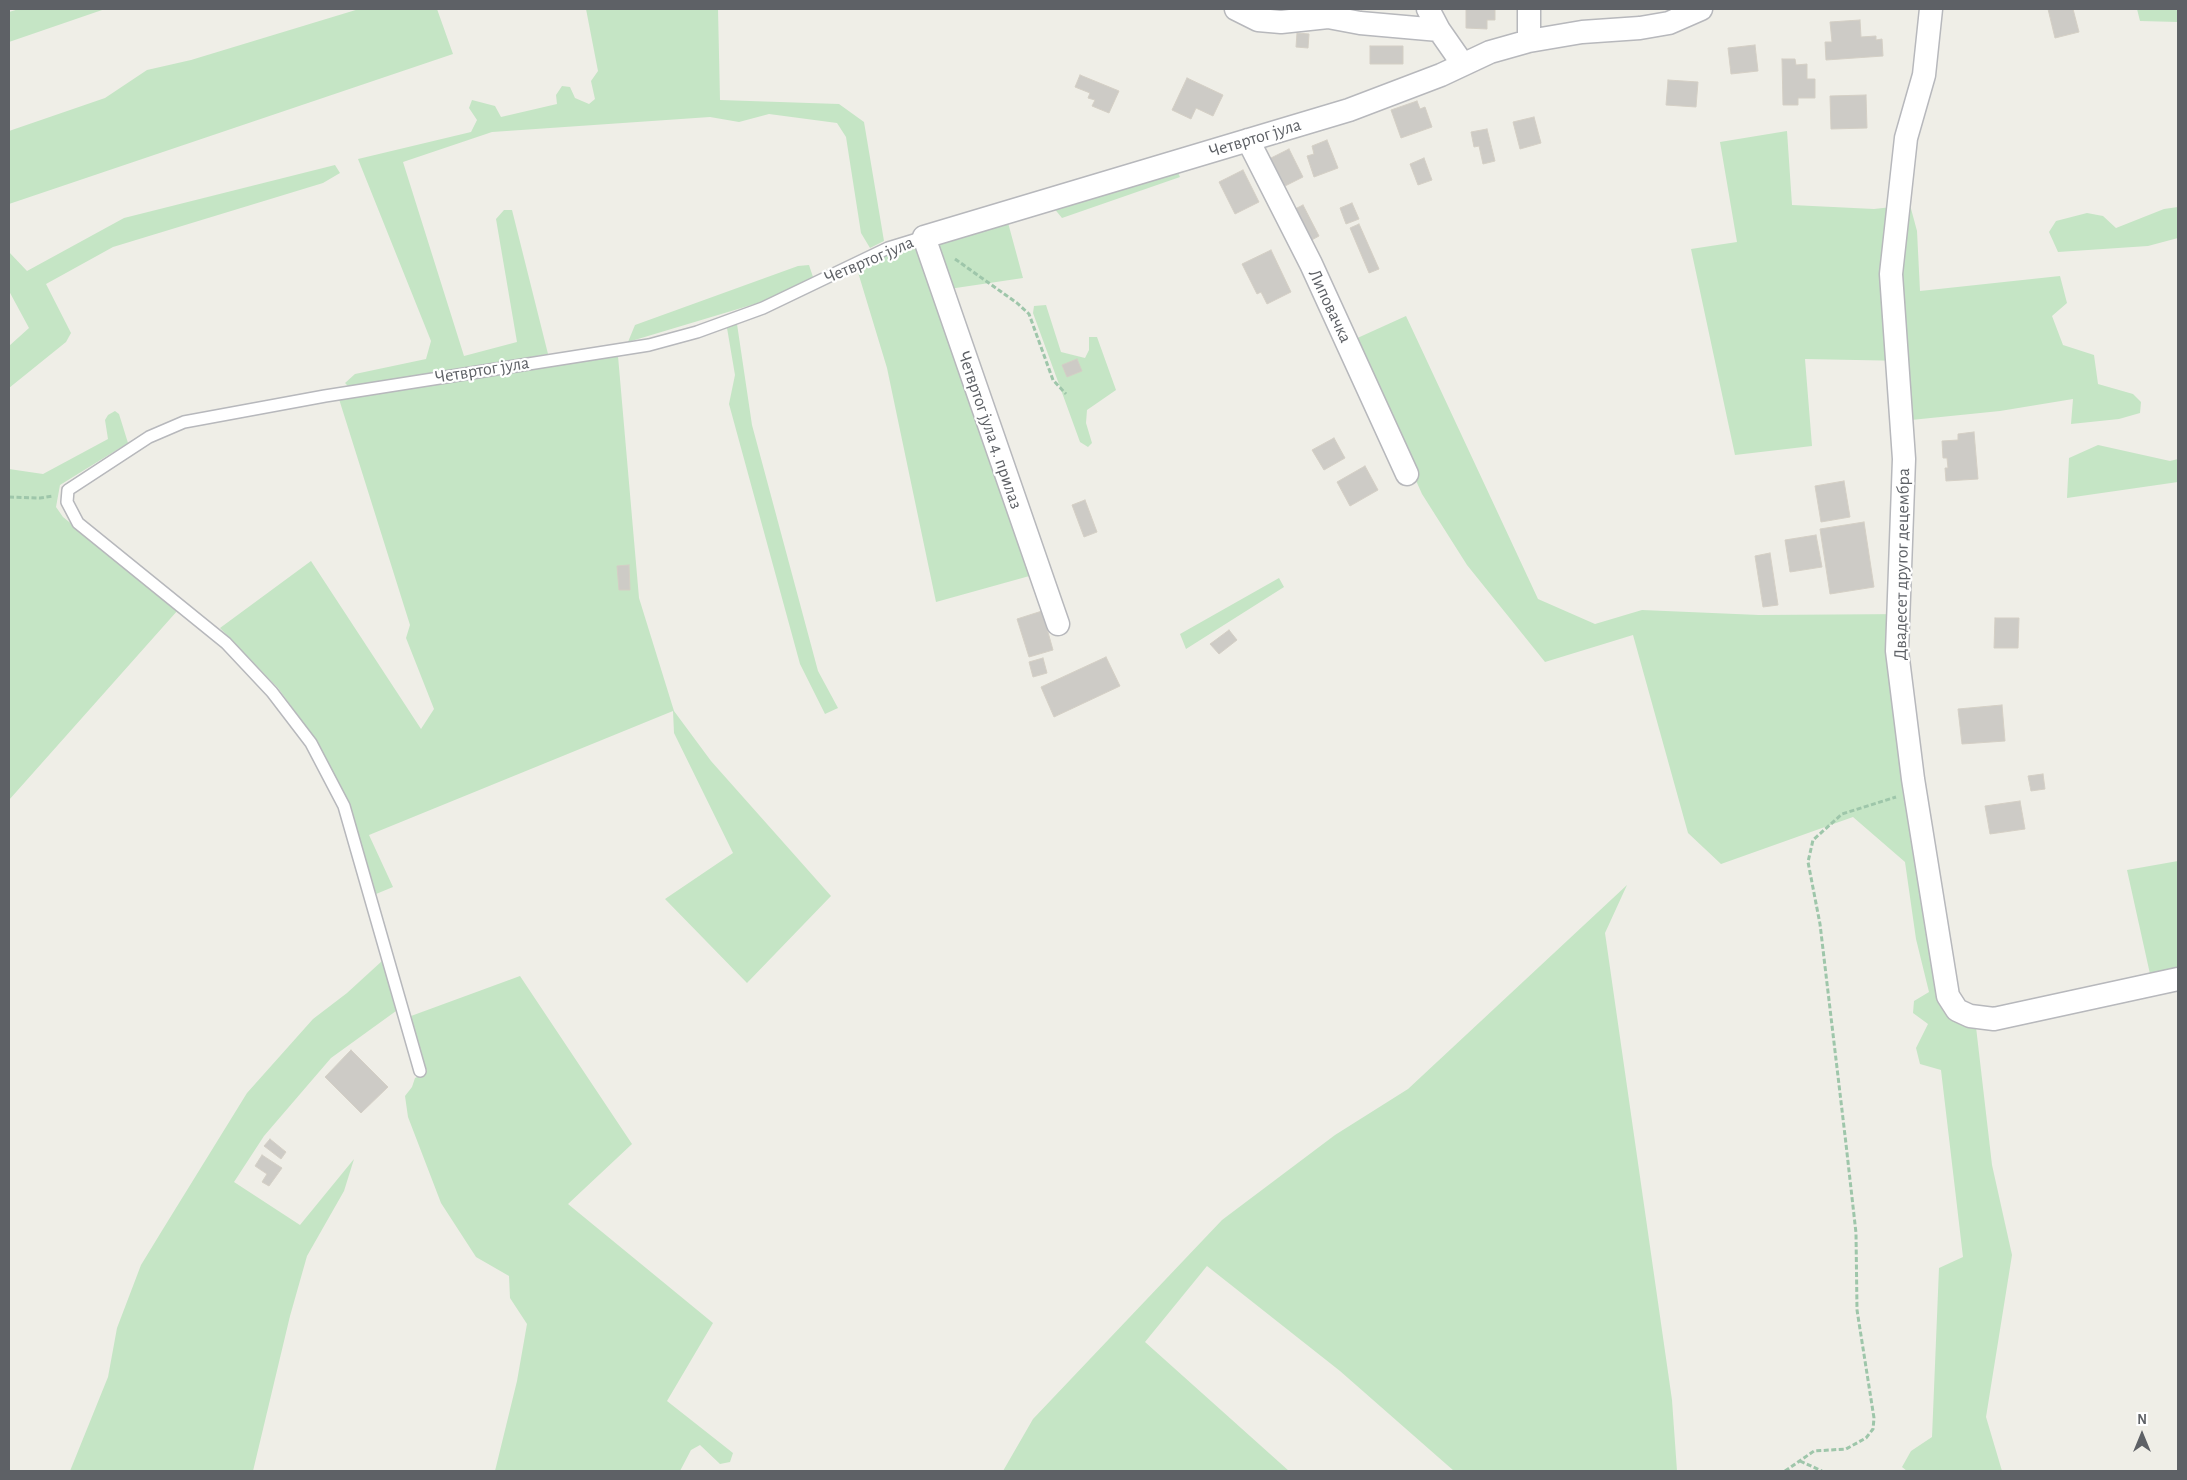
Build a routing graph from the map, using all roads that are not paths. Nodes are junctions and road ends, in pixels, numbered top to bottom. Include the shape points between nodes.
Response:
1 (1236, 9) edge
2 (1428, 9) edge
3 (1529, 9) edge
4 (1701, 9) edge
5 (1931, 9) edge
6 (1440, 30) junction
7 (1529, 41) junction
8 (1462, 63) junction
9 (1248, 140) junction
10 (924, 237) junction
11 (1407, 474) dead end
12 (1058, 624) dead end
13 (2178, 979) edge
14 (420, 1071) dead end

1 - 6 street via 1258,20 1282,22 1328,16 1360,23
2 - 6 street
3 - 7 street
4 - 7 street, Четвртог јула via 1669,23
5 - 13 street, Двадесет другог децембра via 1924,75 1906,138 1891,274 1904,459 1897,651 1915,791 1948,996 1957,1010 1970,1016 1994,1019
6 - 8 street
7 - 8 street, Четвртог јула
8 - 9 street, Четвртог јула via 1349,110
9 - 10 street, Четвртог јула
9 - 11 street, Липовачка via 1311,264
10 - 12 street, Четвртог јула 4. прилаз
10 - 14 lane, Четвртог јула via 888,248 763,308 649,345 325,396 184,422 149,436 68,490 67,502 78,523 226,643 272,692 311,743 344,806

